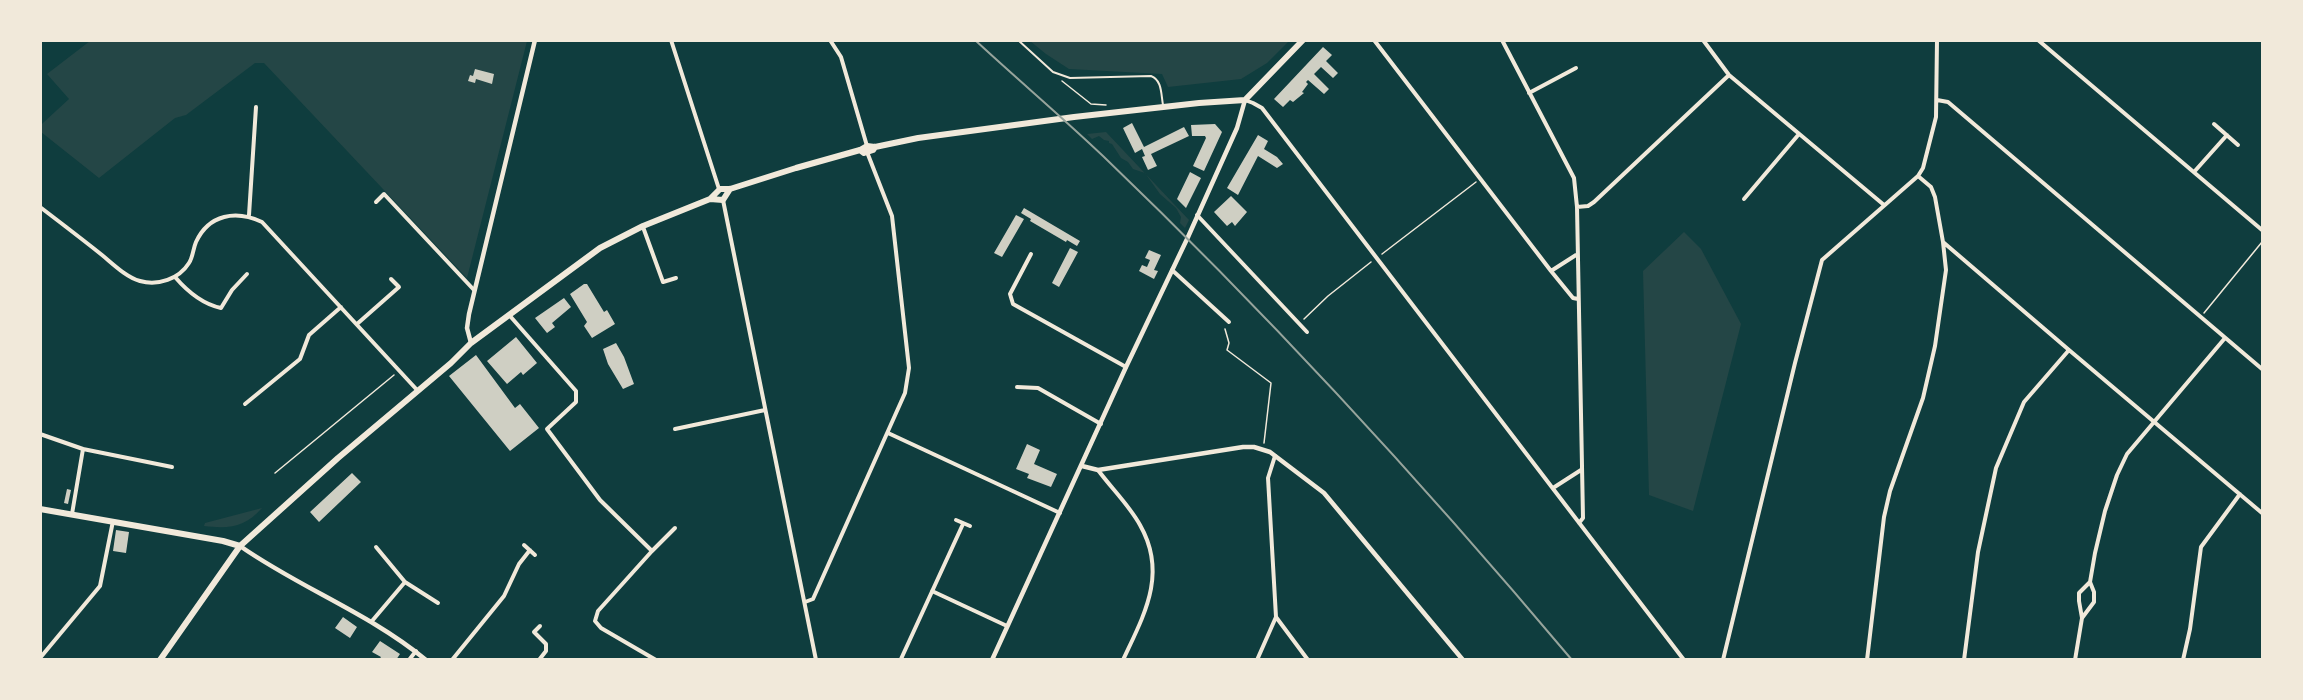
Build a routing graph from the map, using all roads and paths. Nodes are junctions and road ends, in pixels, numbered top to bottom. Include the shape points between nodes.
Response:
1 (535, 40) edge
2 (671, 40) edge
3 (830, 40) edge
4 (1018, 40) edge
5 (1303, 40) edge
6 (1374, 40) edge
7 (1502, 40) edge
8 (1703, 40) edge
9 (1937, 40) edge
10 (2038, 40) edge
11 (1576, 68) dead end
12 (1729, 75) junction
13 (1061, 80) dead end
14 (1529, 93) junction
15 (1245, 100) junction
16 (1937, 100) junction
17 (1112, 105) dead end
18 (256, 107) dead end
19 (1164, 108) junction
20 (2214, 124) dead end
21 (1799, 134) junction
22 (2227, 135) junction
23 (2238, 145) dead end
24 (864, 150) junction
25 (2194, 172) junction
26 (1918, 176) junction
27 (1479, 180) junction
28 (720, 189) junction
29 (730, 189) junction
30 (710, 199) junction
31 (1744, 199) dead end
32 (723, 200) junction
33 (376, 202) dead end
34 (1884, 205) junction
35 (40, 207) edge
36 (1577, 207) junction
37 (1197, 214) junction
38 (249, 215) junction
39 (643, 226) junction
40 (2262, 230) edge
41 (1943, 242) junction
42 (2262, 242) edge
43 (1031, 254) dead end
44 (1577, 255) junction
45 (1377, 258) junction
46 (1171, 270) junction
47 (1551, 271) junction
48 (247, 274) dead end
49 (175, 277) junction
50 (676, 278) dead end
51 (391, 279) dead end
52 (474, 290) junction
53 (1578, 299) junction
54 (341, 307) junction
55 (510, 316) junction
56 (2200, 317) junction
57 (1229, 322) dead end
58 (357, 324) junction
59 (1299, 324) junction
60 (1225, 329) dead end
61 (1307, 332) dead end
62 (2225, 339) junction
63 (471, 343) junction
64 (2069, 350) junction
65 (1126, 367) junction
66 (2262, 369) edge
67 (399, 371) junction
68 (1017, 387) dead end
69 (419, 392) junction
70 (245, 404) dead end
71 (765, 410) junction
72 (2154, 422) junction
73 (1101, 424) junction
74 (675, 429) dead end
75 (888, 433) junction
76 (40, 434) edge
77 (83, 449) junction
78 (1263, 450) junction
79 (1275, 456) junction
80 (1082, 466) junction
81 (172, 467) dead end
82 (1582, 469) junction
83 (1098, 470) junction
84 (274, 473) dead end
85 (1553, 488) junction
86 (2240, 494) junction
87 (40, 509) edge
88 (1060, 513) junction
89 (2262, 513) edge
90 (72, 514) junction
91 (956, 520) dead end
92 (113, 521) junction
93 (1580, 523) junction
94 (963, 524) junction
95 (970, 526) dead end
96 (675, 528) dead end
97 (524, 544) dead end
98 (240, 546) junction
99 (376, 547) dead end
100 (530, 550) junction
101 (652, 551) junction
102 (535, 555) dead end
103 (405, 582) junction
104 (2090, 582) junction
105 (932, 591) junction
106 (805, 602) junction
107 (438, 603) dead end
108 (1276, 617) junction
109 (2082, 618) junction
110 (372, 621) junction
111 (540, 626) dead end
112 (1007, 626) junction
113 (416, 651) junction
114 (40, 658) edge
115 (901, 659) edge
116 (160, 660) edge
117 (409, 660) edge
118 (426, 660) edge
119 (452, 660) edge
120 (539, 660) edge
121 (656, 660) edge
122 (816, 660) edge
123 (992, 660) edge
124 (1123, 660) edge
125 (1257, 660) edge
126 (1308, 660) edge
127 (1464, 660) edge
128 (1684, 660) edge
129 (1723, 660) edge
130 (1867, 660) edge
131 (1964, 660) edge
132 (2075, 660) edge
133 (2183, 660) edge

1 - 52 street
2 - 28 street
3 - 24 street via 841,57
4 - 19 lane via 1053,72 1070,78 1156,78
5 - 15 main road
6 - 27 street
7 - 14 street
8 - 12 street
9 - 16 street
10 - 25 street
11 - 14 street
12 - 21 street
12 - 36 street via 1594,202
13 - 17 path via 1091,104
14 - 36 street via 1574,178
15 - 19 main road
15 - 37 street via 1238,128
15 - 45 street via 1262,108
16 - 26 street via 1928,152
16 - 56 street via 1948,102
18 - 38 street
19 - 24 main road via 918,138
20 - 22 street
21 - 31 street
21 - 34 street
22 - 23 street
22 - 25 street
24 - 29 main road
24 - 75 street via 892,216 909,368 905,393
25 - 40 street
26 - 34 street
26 - 41 street via 1931,187 1935,197
27 - 45 path
27 - 47 street
28 - 29 main road
28 - 30 main road
29 - 32 main road
30 - 32 main road
30 - 39 main road
32 - 71 street
33 - 52 street via 384,194
34 - 129 street via 1822,260
35 - 49 street via 132,278 151,283
36 - 44 street
37 - 46 street
37 - 59 street
38 - 49 street via 223,216 208,225 195,244 188,265
38 - 54 street via 262,222
39 - 50 street via 663,282
39 - 55 main road via 600,248
41 - 64 street
41 - 130 street via 1946,270 1935,346 1923,398 1884,517
42 - 56 path
43 - 65 street via 1010,294 1013,304
44 - 47 street
44 - 53 street
45 - 59 path
45 - 85 street
46 - 57 street
46 - 65 street
47 - 53 street
48 - 49 street via 221,308 194,295
51 - 58 street via 399,287
52 - 63 street via 467,328
53 - 82 street
54 - 58 street
54 - 70 street via 309,335 300,359
55 - 63 main road
55 - 101 street via 576,391 576,402 547,429 600,500
56 - 62 street
58 - 67 street
59 - 61 street
60 - 78 path via 1227,350 1271,383
62 - 66 street
62 - 72 street
63 - 69 main road
64 - 72 street
64 - 131 street via 2024,402 1996,468 1978,552
65 - 73 street
67 - 69 street
67 - 84 path
68 - 73 street via 1038,388
69 - 98 main road
71 - 74 street
71 - 106 street
72 - 86 street
72 - 104 street via 2127,454 2116,475
73 - 80 street
75 - 88 street
75 - 106 street via 813,599
76 - 77 street
77 - 81 street
77 - 90 street
78 - 79 street
78 - 83 street via 1243,447
79 - 108 street via 1268,478
79 - 127 street via 1324,493
80 - 83 street
80 - 88 street
82 - 85 street
82 - 93 street
83 - 124 street via 1141,526 1150,549 1152,593
85 - 93 street
86 - 89 street
86 - 133 street via 2201,547
87 - 90 main road
88 - 112 street
90 - 92 main road
91 - 94 street
92 - 98 main road
92 - 114 street via 100,586
93 - 128 street
94 - 95 street
94 - 105 street
96 - 101 street
97 - 100 street
98 - 110 street
98 - 116 main road
99 - 103 street
100 - 102 street
100 - 119 street via 504,596
101 - 121 street via 598,611 595,621
103 - 107 street
103 - 110 street
104 - 109 street via 2094,602
104 - 109 street via 2079,593
105 - 112 street
105 - 115 street
106 - 122 street
108 - 125 street
108 - 126 street
109 - 132 street
110 - 113 street
111 - 120 street via 534,632 546,644 546,651
112 - 123 street
113 - 117 street
113 - 118 street

